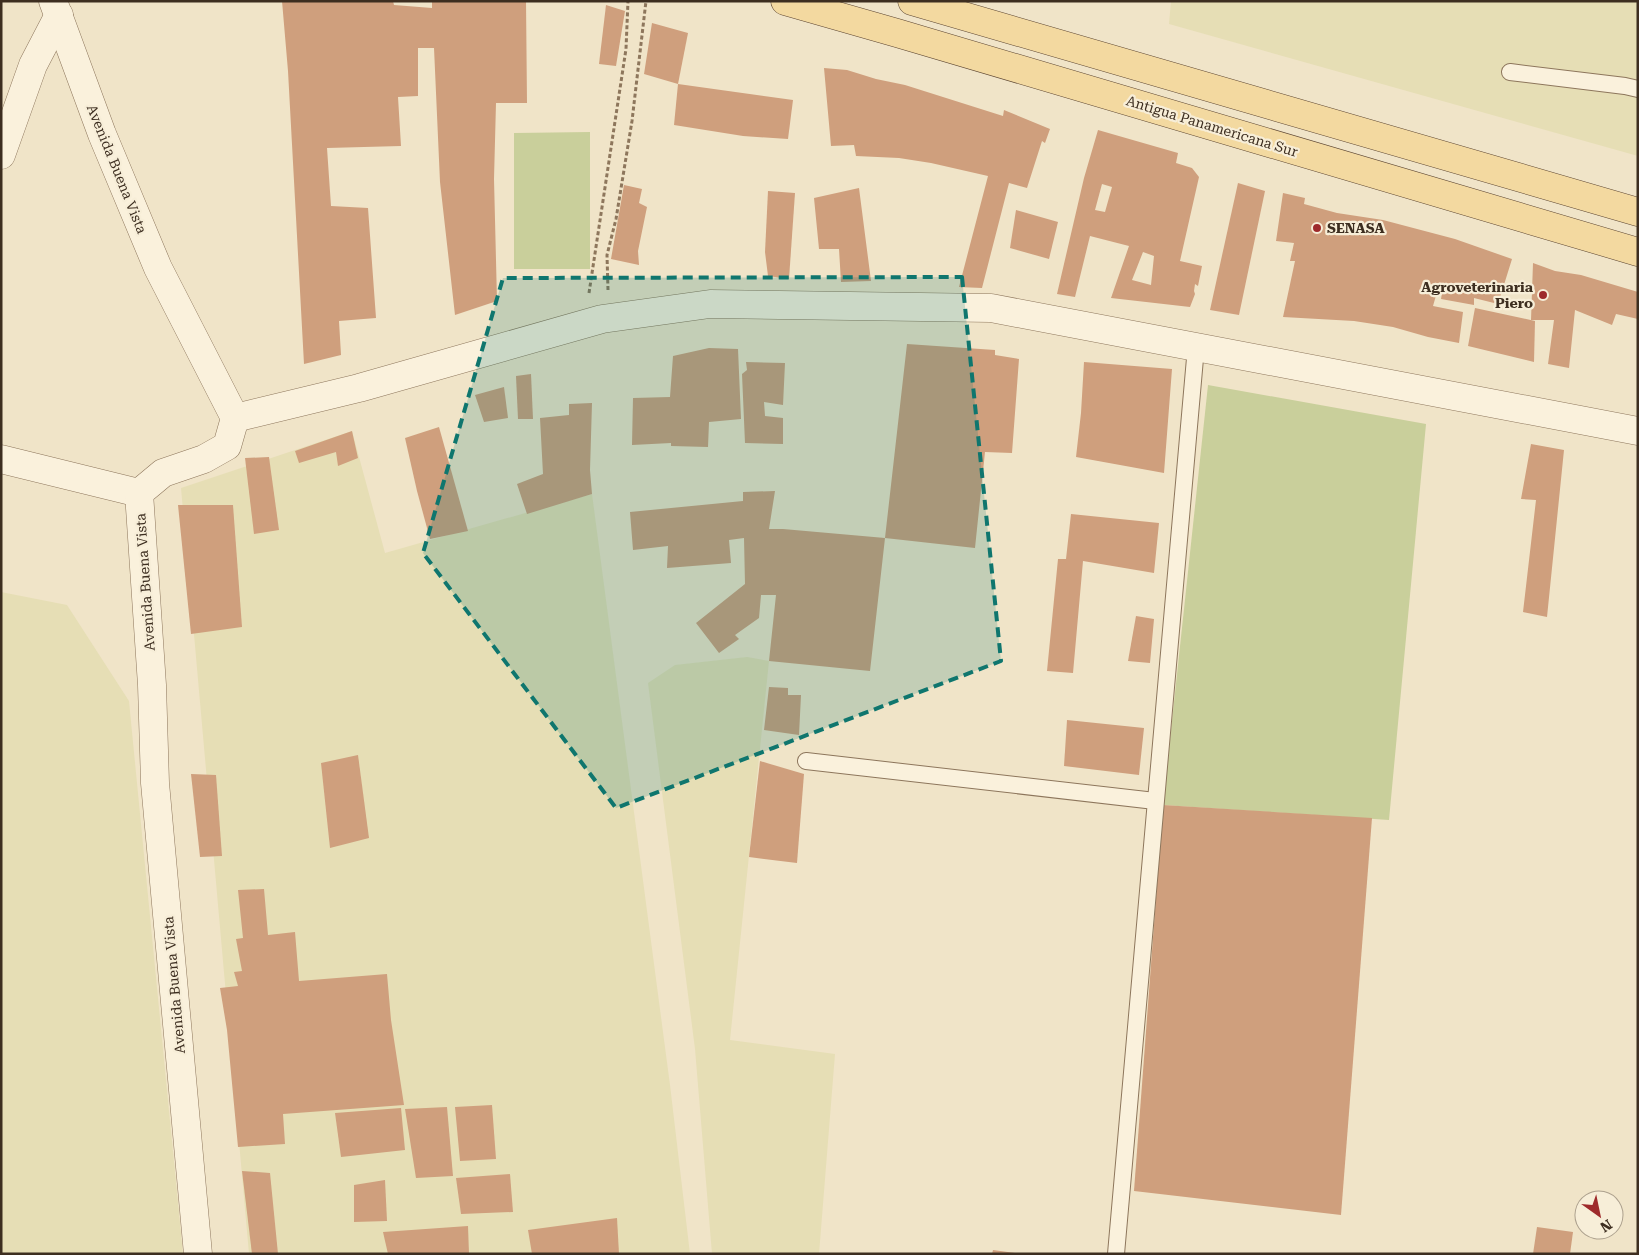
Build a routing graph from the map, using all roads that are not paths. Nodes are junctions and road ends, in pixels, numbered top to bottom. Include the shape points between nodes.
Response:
1 (785, 1) edge
2 (912, 1) edge
3 (56, 8) edge
4 (1510, 72) dead end
5 (1638, 89) edge
6 (1, 154) edge
7 (1574, 192) junction
8 (1638, 212) edge
9 (1564, 230) junction
10 (1638, 252) edge
11 (1196, 348) junction
12 (235, 418) junction
13 (1638, 431) edge
14 (1, 460) edge
15 (139, 493) junction
16 (806, 761) dead end
17 (1155, 801) junction
18 (198, 1254) edge
19 (1116, 1254) edge

1 - 9 main road, Antigua Panamericana Sur
2 - 7 main road
3 - 6 street
3 - 12 street, Avenida Buena Vista via 102,134 158,268
4 - 5 lane
7 - 8 main road
7 - 9 main road
9 - 10 main road, Antigua Panamericana Sur
11 - 12 street via 990,308 710,304 596,322 359,388
11 - 13 street
11 - 17 lane
12 - 15 street, Avenida Buena Vista via 227,446 204,459 163,473
14 - 15 street
15 - 18 street, Avenida Buena Vista via 155,784
16 - 17 lane
17 - 19 lane

